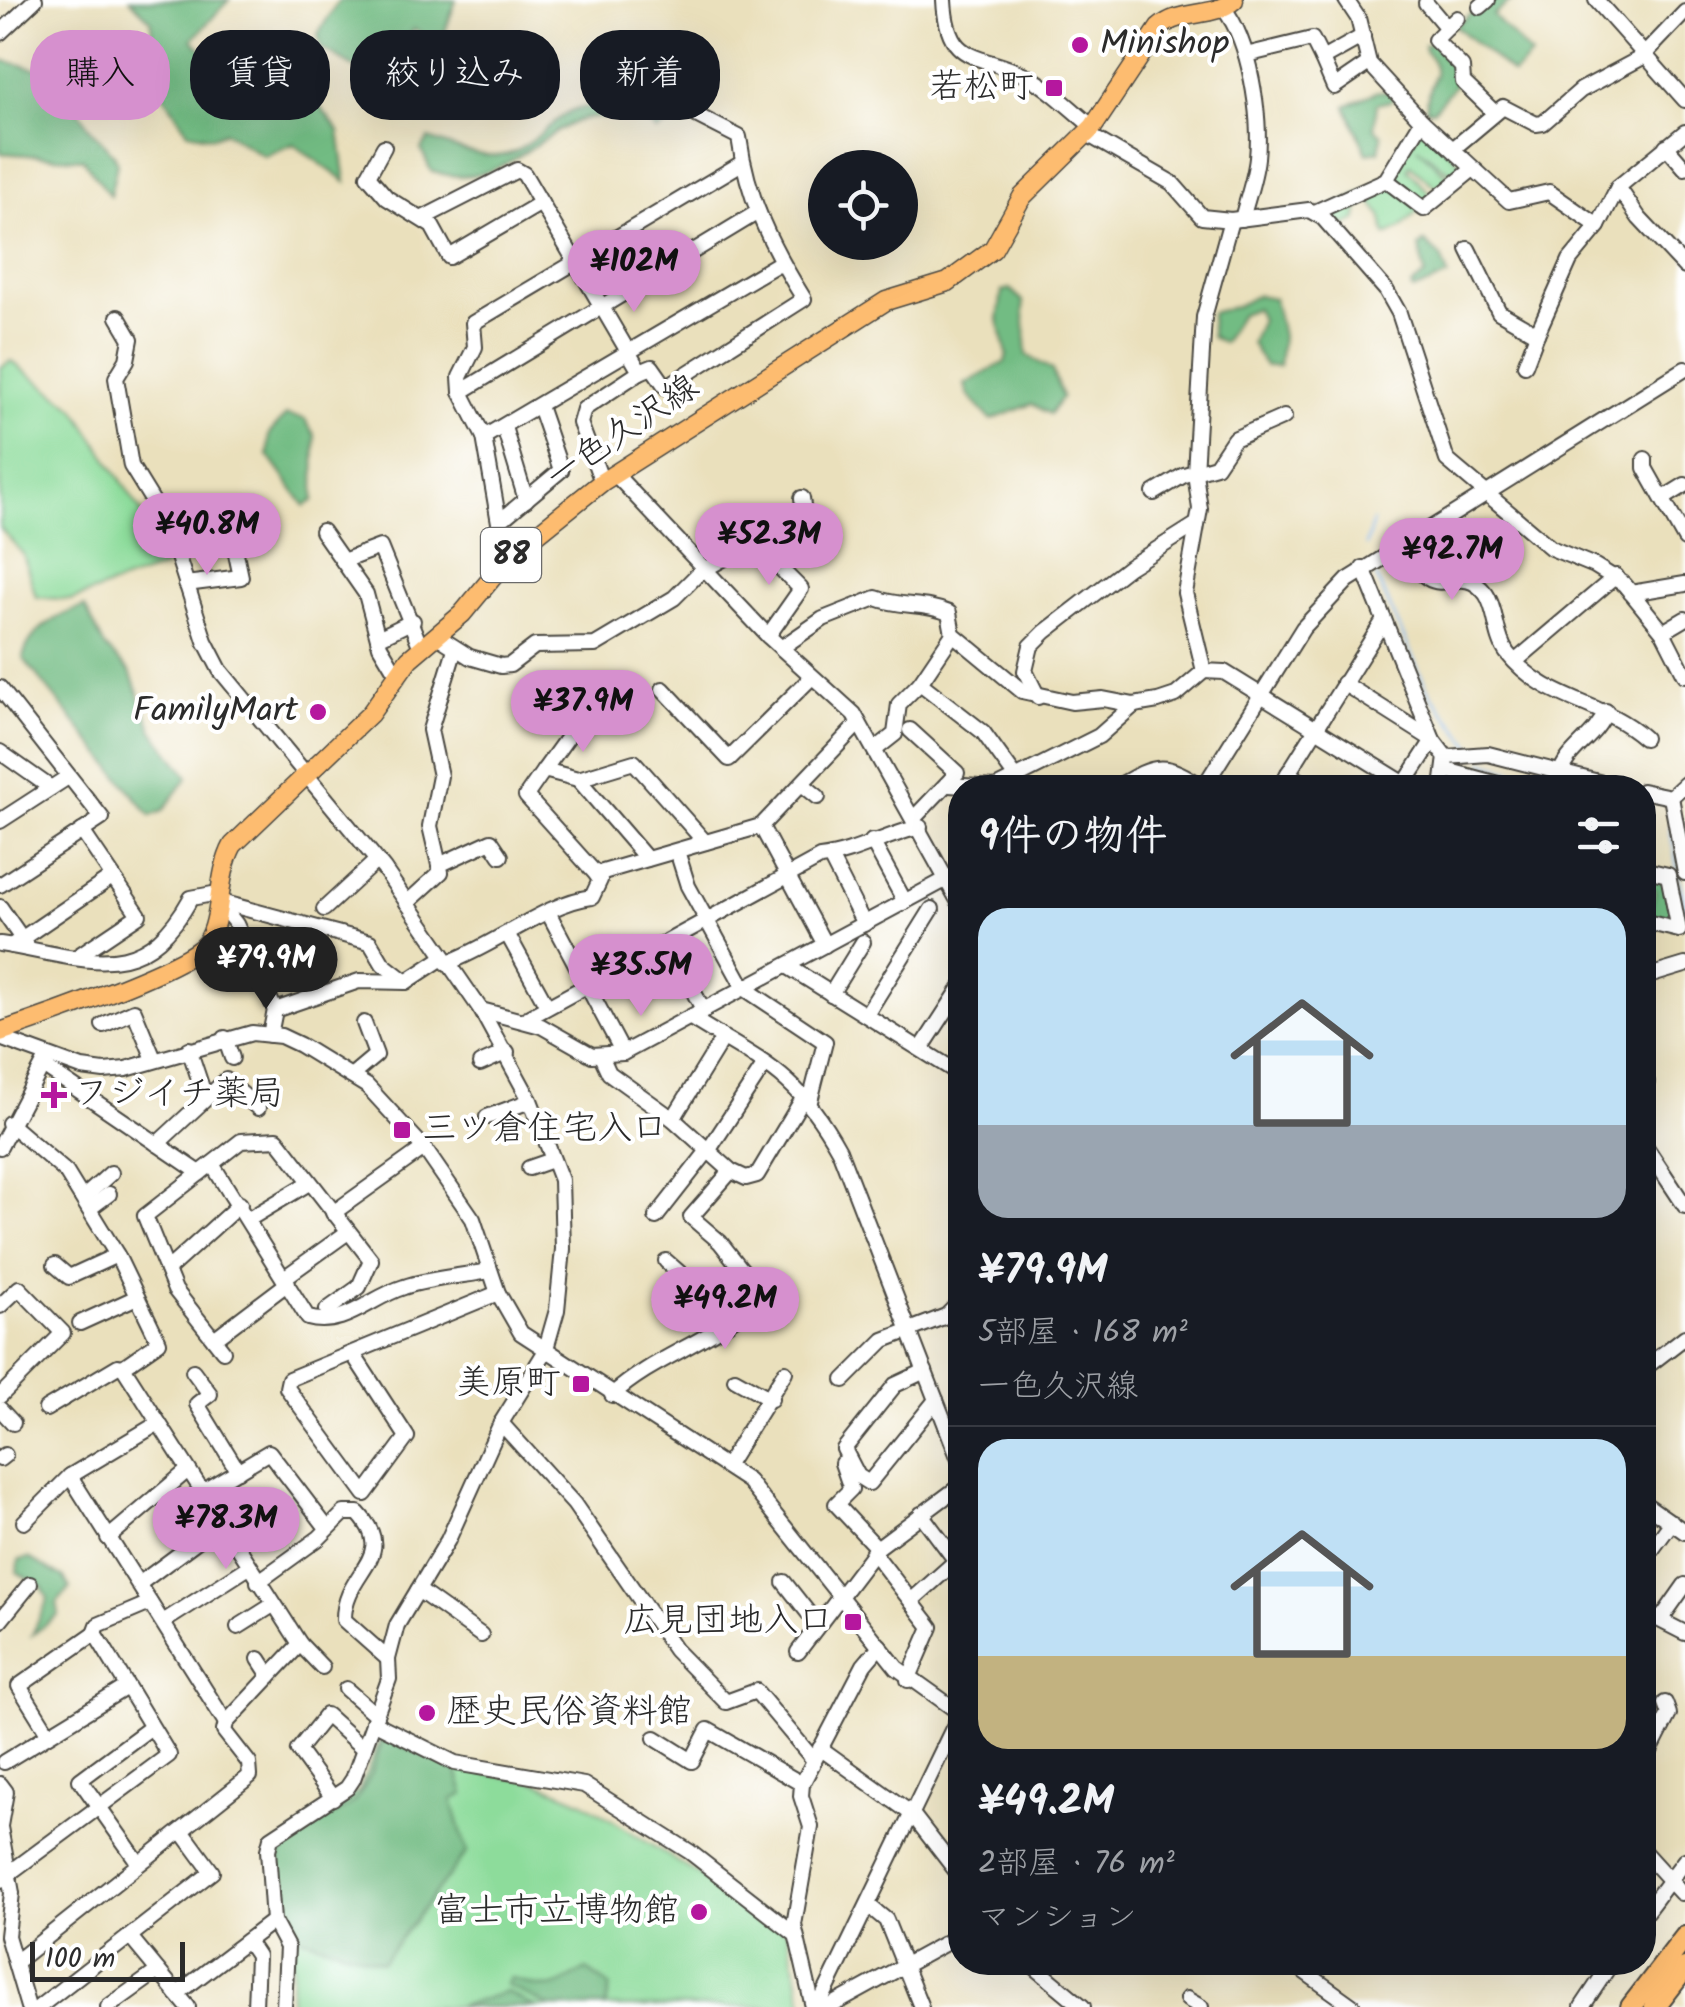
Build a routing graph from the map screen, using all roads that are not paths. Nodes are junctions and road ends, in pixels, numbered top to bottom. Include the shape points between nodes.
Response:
1 (35, 0) edge
2 (944, 0) edge
3 (1346, 0) edge
4 (1596, 0) edge
5 (1426, 3) dead end
6 (1229, 4) edge
7 (1196, 6) edge
8 (1685, 12) edge
9 (0, 33) edge
10 (1364, 36) junction
11 (1645, 53) junction
12 (1246, 55) junction
13 (1322, 59) junction
14 (1369, 63) junction
15 (1685, 100) edge
16 (1494, 112) junction
17 (706, 120) edge
18 (1422, 121) junction
19 (1090, 130) junction
20 (1685, 132) edge
21 (1666, 146) junction
22 (384, 147) dead end
23 (1454, 148) junction
24 (742, 163) junction
25 (1685, 168) edge
26 (1473, 169) junction
27 (1386, 180) junction
28 (1618, 186) junction
29 (542, 203) junction
30 (758, 212) junction
31 (1315, 212) junction
32 (423, 218) junction
33 (1236, 219) junction
34 (1598, 226) junction
35 (1468, 248) dead end
36 (576, 261) junction
37 (781, 262) junction
38 (1685, 267) edge
39 (604, 306) junction
40 (118, 317) dead end
41 (1537, 334) junction
42 (630, 351) junction
43 (1525, 366) dead end
44 (1685, 369) edge
45 (640, 372) junction
46 (461, 392) junction
47 (539, 406) junction
48 (1284, 417) dead end
49 (504, 427) junction
50 (484, 437) junction
51 (1645, 459) dead end
52 (1195, 473) junction
53 (608, 478) junction
54 (1685, 485) edge
55 (1154, 493) dead end
56 (1483, 494) junction
57 (802, 498) dead end
58 (1664, 498) junction
59 (526, 500) junction
60 (499, 522) junction
61 (1197, 524) junction
62 (322, 531) dead end
63 (232, 536) dead end
64 (1685, 539) edge
65 (754, 542) junction
66 (1405, 542) junction
67 (511, 555) junction
68 (344, 561) junction
69 (1364, 568) junction
70 (704, 570) junction
71 (1616, 576) junction
72 (186, 584) junction
73 (1685, 584) edge
74 (1631, 593) junction
75 (1685, 619) edge
76 (1384, 620) junction
77 (413, 621) junction
78 (1662, 632) junction
79 (953, 634) junction
80 (437, 636) junction
81 (768, 636) junction
82 (378, 638) junction
83 (421, 648) junction
84 (780, 648) junction
85 (455, 649) junction
86 (1517, 660) junction
87 (1204, 671) junction
88 (1685, 675) edge
89 (398, 676) junction
90 (810, 678) junction
91 (920, 683) junction
92 (1343, 684) junction
93 (0, 688) edge
94 (663, 689) dead end
95 (1261, 695) junction
96 (1038, 697) junction
97 (1134, 705) junction
98 (1606, 711) junction
99 (585, 713) dead end
100 (859, 722) junction
101 (1315, 728) junction
102 (910, 730) dead end
103 (1644, 738) dead end
104 (1433, 740) junction
105 (876, 748) junction
106 (0, 752) edge
107 (1446, 764) junction
108 (544, 770) junction
109 (1288, 773) joint
110 (306, 774) junction
111 (1560, 774) junction
112 (956, 775) edge
113 (1014, 775) edge
114 (1025, 775) edge
115 (1142, 775) edge
116 (1185, 775) edge
117 (1211, 775) edge
118 (1291, 775) edge
119 (1386, 775) edge
120 (1410, 775) edge
121 (1444, 775) edge
122 (1470, 775) edge
123 (1564, 775) edge
124 (68, 777) junction
125 (578, 778) junction
126 (802, 784) junction
127 (1685, 784) edge
128 (948, 786) edge
129 (51, 788) junction
130 (1656, 793) edge
131 (1672, 796) junction
132 (818, 797) dead end
133 (0, 821) edge
134 (917, 822) junction
135 (761, 826) junction
136 (82, 831) junction
137 (872, 841) junction
138 (704, 842) junction
139 (677, 851) junction
140 (501, 856) dead end
141 (830, 857) junction
142 (647, 859) junction
143 (376, 861) junction
144 (439, 866) junction
145 (948, 866) edge
146 (1656, 872) edge
147 (1685, 873) edge
148 (596, 874) junction
149 (112, 877) junction
150 (787, 877) junction
151 (948, 878) edge
152 (0, 885) edge
153 (217, 897) junction
154 (905, 902) junction
155 (407, 903) junction
156 (0, 907) edge
157 (324, 909) dead end
158 (932, 909) dead end
159 (548, 912) junction
160 (708, 920) junction
161 (864, 924) junction
162 (1656, 924) edge
163 (508, 936) junction
164 (11, 942) edge
165 (667, 942) junction
166 (864, 942) dead end
167 (825, 946) junction
168 (75, 958) junction
169 (445, 960) junction
170 (1685, 965) edge
171 (787, 966) junction
172 (1656, 974) edge
173 (406, 982) junction
174 (587, 985) junction
175 (744, 988) junction
176 (831, 994) junction
177 (547, 1006) junction
178 (948, 1008) edge
179 (275, 1010) junction
180 (481, 1010) junction
181 (697, 1014) junction
182 (866, 1016) junction
183 (524, 1020) junction
184 (364, 1023) dead end
185 (103, 1025) dead end
186 (0, 1035) edge
187 (270, 1035) junction
188 (225, 1038) junction
189 (724, 1038) junction
190 (920, 1049) junction
191 (188, 1050) junction
192 (507, 1052) junction
193 (624, 1053) junction
194 (232, 1058) dead end
195 (602, 1058) junction
196 (154, 1059) junction
197 (45, 1061) junction
198 (948, 1063) edge
199 (480, 1064) dead end
200 (765, 1064) junction
201 (352, 1076) junction
202 (209, 1096) junction
203 (807, 1098) junction
204 (530, 1101) junction
205 (258, 1108) dead end
206 (487, 1117) dead end
207 (673, 1118) junction
208 (9, 1124) junction
209 (157, 1144) junction
210 (0, 1147) edge
211 (424, 1148) junction
212 (710, 1148) junction
213 (552, 1160) junction
214 (1656, 1162) edge
215 (206, 1168) junction
216 (529, 1168) dead end
217 (731, 1170) junction
218 (111, 1173) dead end
219 (310, 1183) junction
220 (109, 1194) dead end
221 (86, 1203) junction
222 (240, 1204) junction
223 (1685, 1206) edge
224 (333, 1213) junction
225 (656, 1217) dead end
226 (248, 1219) junction
227 (348, 1232) junction
228 (117, 1255) junction
229 (666, 1261) dead end
230 (55, 1264) dead end
231 (166, 1270) junction
232 (742, 1270) junction
233 (490, 1271) junction
234 (286, 1280) junction
235 (498, 1294) junction
236 (137, 1297) junction
237 (0, 1306) edge
238 (327, 1310) dead end
239 (948, 1314) edge
240 (80, 1323) dead end
241 (909, 1330) junction
242 (1685, 1337) edge
243 (544, 1352) junction
244 (353, 1354) junction
245 (1656, 1359) edge
246 (123, 1367) junction
247 (925, 1370) junction
248 (193, 1371) dead end
249 (785, 1372) dead end
250 (735, 1379) dead end
251 (844, 1380) dead end
252 (612, 1395) junction
253 (0, 1396) edge
254 (771, 1399) junction
255 (936, 1400) junction
256 (0, 1409) edge
257 (46, 1409) dead end
258 (13, 1422) dead end
259 (500, 1423) junction
260 (157, 1424) junction
261 (948, 1431) edge
262 (842, 1463) dead end
263 (727, 1464) junction
264 (188, 1470) junction
265 (238, 1470) junction
266 (70, 1476) junction
267 (202, 1492) junction
268 (948, 1495) edge
269 (1656, 1511) edge
270 (921, 1514) junction
271 (24, 1522) dead end
272 (1672, 1522) junction
273 (221, 1524) junction
274 (327, 1528) junction
275 (1685, 1532) edge
276 (108, 1538) junction
277 (1656, 1544) edge
278 (875, 1550) junction
279 (948, 1550) edge
280 (249, 1566) junction
281 (948, 1568) edge
282 (258, 1582) junction
283 (784, 1582) dead end
284 (30, 1584) dead end
285 (139, 1584) junction
286 (1685, 1585) edge
287 (418, 1590) junction
288 (840, 1593) junction
289 (911, 1601) junction
290 (150, 1604) junction
291 (272, 1605) junction
292 (1656, 1617) edge
293 (1661, 1619) junction
294 (0, 1621) edge
295 (163, 1622) junction
296 (816, 1624) junction
297 (238, 1627) dead end
298 (95, 1633) junction
299 (1685, 1633) edge
300 (481, 1635) dead end
301 (300, 1644) junction
302 (880, 1646) junction
303 (798, 1652) dead end
304 (259, 1659) dead end
305 (388, 1660) junction
306 (322, 1667) dead end
307 (270, 1676) junction
308 (908, 1680) junction
309 (125, 1688) junction
310 (346, 1688) dead end
311 (1665, 1702) dead end
312 (948, 1706) edge
313 (375, 1719) junction
314 (226, 1723) junction
315 (150, 1728) junction
316 (48, 1734) junction
317 (655, 1738) dead end
318 (948, 1739) edge
319 (1656, 1740) edge
320 (364, 1749) junction
321 (816, 1753) junction
322 (4, 1762) dead end
323 (0, 1784) edge
324 (802, 1784) junction
325 (334, 1798) junction
326 (98, 1808) junction
327 (912, 1814) junction
328 (0, 1826) edge
329 (182, 1831) junction
330 (948, 1860) edge
331 (1685, 1860) edge
332 (138, 1862) junction
333 (1656, 1865) edge
334 (1669, 1877) junction
335 (4, 1878) edge
336 (1681, 1893) dead end
337 (1656, 1896) edge
338 (868, 1905) junction
339 (273, 1921) junction
340 (795, 1934) junction
341 (1685, 1937) edge
342 (131, 1938) junction
343 (247, 1941) junction
344 (948, 1942) edge
345 (16, 1961) junction
346 (904, 1966) junction
347 (1685, 1968) edge
348 (158, 1971) junction
349 (1045, 1975) edge
350 (1309, 1975) edge
351 (1603, 1975) edge
352 (177, 1994) junction
353 (1188, 1999) dead end
354 (28, 2007) edge
355 (40, 2007) edge
356 (108, 2007) edge
357 (188, 2007) edge
358 (254, 2007) edge
359 (284, 2007) edge
360 (816, 2007) edge
361 (829, 2007) edge
362 (921, 2007) edge
363 (1084, 2007) edge
364 (1202, 2007) edge
365 (1354, 2007) edge
366 (1582, 2007) edge
367 (1632, 2007) edge
368 (1655, 2007) edge

1 - 9 street
2 - 19 street via 949,37 963,52 1025,75
3 - 10 street
4 - 11 street
5 - 16 street via 1452,23 1435,40
6 - 7 main road, 一色久沢線 / 88
6 - 12 street
7 - 19 main road, 一色久沢線 / 88 via 1160,28
8 - 11 street
10 - 13 street
10 - 14 street
11 - 15 street
11 - 16 street via 1581,90 1543,122 1503,108
12 - 13 street via 1312,39
12 - 33 street via 1257,158
13 - 14 street via 1334,86
14 - 18 street
16 - 23 street
17 - 24 street via 739,136
18 - 23 street
18 - 27 street
19 - 33 street via 1172,183 1202,217
19 - 53 main road, 一色久沢線 / 88 via 1030,188 993,249 975,265 948,282 886,301
20 - 21 street
21 - 25 street
21 - 28 street
22 - 32 street via 368,176 387,198
23 - 26 street
24 - 30 street
24 - 36 street
26 - 27 street via 1424,209
26 - 34 street via 1509,200 1548,192
27 - 31 street
28 - 34 street
28 - 38 street
29 - 32 street via 516,170
29 - 32 street via 449,257
29 - 36 street
30 - 37 street
30 - 39 street
31 - 33 street
31 - 56 street via 1386,290 1447,460
33 - 52 street via 1204,317
34 - 41 street via 1570,260
35 - 41 street via 1500,312
36 - 39 street
36 - 46 street via 474,323 475,347 460,376
37 - 42 street
37 - 45 street via 804,298 666,387 652,367
39 - 42 street
39 - 46 street
40 - 72 street via 132,339 116,378 130,466 168,526
41 - 43 street
42 - 45 street
42 - 47 street
44 - 56 street
45 - 53 street via 584,409 580,423
46 - 50 street
47 - 49 street
47 - 59 street via 561,470
48 - 52 street via 1234,439 1216,466
49 - 50 street
49 - 59 street
50 - 60 street
51 - 58 street
52 - 55 street
52 - 61 street
53 - 67 main road, 一色久沢線 / 88
53 - 70 street
54 - 58 street
56 - 66 street
56 - 71 street via 1551,548
57 - 65 street via 805,520
58 - 64 street
59 - 60 street
60 - 67 street
61 - 87 street via 1184,592
61 - 96 street via 1129,566 1031,646 1024,671
62 - 68 street
63 - 72 street via 241,577
65 - 70 street
65 - 81 street via 800,589
66 - 69 street
66 - 86 street via 1421,576 1468,582 1486,595 1506,652
67 - 80 main road, 一色久沢線 / 88
68 - 77 street via 380,546
68 - 82 street via 366,594
69 - 76 street
69 - 95 street via 1303,628
70 - 81 street
70 - 85 street via 674,598 596,645 535,646 510,665
71 - 74 street
71 - 86 street
72 - 110 street via 220,670
73 - 74 street
74 - 78 street
75 - 78 street
76 - 92 street
76 - 104 street
77 - 82 street
77 - 83 street
78 - 88 street
79 - 84 street via 949,612 876,598 823,619
79 - 91 street
79 - 96 street
80 - 83 main road, 一色久沢線 / 88
80 - 85 street
81 - 84 street
82 - 89 street
83 - 89 main road, 一色久沢線 / 88
84 - 90 street
85 - 144 street via 430,730 440,776 430,826
86 - 98 street via 1535,680
87 - 95 street via 1224,672
87 - 97 street via 1176,694
89 - 110 main road, 一色久沢線 / 88 via 378,706
90 - 94 street via 730,759
90 - 100 street
91 - 105 street via 899,704 895,734
91 - 113 street via 982,732
92 - 101 street
92 - 104 street
93 - 124 street
95 - 101 street
95 - 117 street
96 - 97 street
97 - 114 street via 1098,736
98 - 103 street
98 - 111 street via 1594,736 1563,763
99 - 108 street
100 - 105 street
100 - 126 street
101 - 109 street
101 - 119 street
102 - 112 street
104 - 107 street
104 - 120 street
105 - 134 street
106 - 129 street
107 - 111 street via 1488,754 1524,756
107 - 121 street
107 - 122 street
108 - 125 street
108 - 148 street via 526,796
109 - 118 street
110 - 143 street
110 - 153 main road, 一色久沢線 / 88 via 233,845
111 - 123 street
115 - 116 street via 1157,765
124 - 129 street
124 - 136 street via 102,818
125 - 138 street via 634,762
125 - 142 street
126 - 132 street
126 - 135 street
127 - 131 street
128 - 134 street
129 - 133 street
130 - 131 street
131 - 147 street
134 - 137 street
134 - 145 street
135 - 138 street
135 - 150 street
136 - 149 street
136 - 152 street
137 - 141 street
137 - 154 street
138 - 139 street
139 - 142 street
139 - 160 street
140 - 144 street via 492,841
141 - 150 street
141 - 161 street
142 - 148 street
143 - 155 street
143 - 157 street
144 - 155 street via 441,872
146 - 162 street via 1668,875 1679,930
148 - 159 street via 592,897
149 - 164 street
149 - 168 street via 139,916
150 - 160 street
150 - 167 street
151 - 154 street
153 - 168 street via 191,898 150,950 106,961
153 - 173 street via 370,942
153 - 179 street
153 - 186 main road, 一色久沢線 / 88 via 208,941 194,954
154 - 161 street
155 - 169 street
156 - 164 street
158 - 182 street
159 - 163 street
159 - 174 street
160 - 165 street
160 - 175 street
161 - 167 street
163 - 169 street
163 - 177 street
164 - 168 street
165 - 174 street
165 - 181 street
166 - 176 street
167 - 171 street
169 - 173 street
169 - 180 street
170 - 172 street
171 - 175 street
171 - 176 street
173 - 179 street via 359,982
174 - 177 street
174 - 193 street
175 - 181 street
175 - 203 street via 825,1042
176 - 182 street
177 - 183 street
178 - 190 street
179 - 187 street
180 - 183 street
180 - 192 street
181 - 189 street
181 - 193 street
182 - 190 street
183 - 195 street
184 - 201 street via 376,1055
185 - 196 street via 134,1010
186 - 197 street
187 - 188 street
187 - 201 street
188 - 191 street
188 - 194 street
189 - 200 street
189 - 207 street
190 - 198 street
191 - 196 street
191 - 202 street
192 - 199 street
192 - 204 street
193 - 195 street
195 - 207 street via 609,1073
196 - 197 street via 104,1070
197 - 208 street
197 - 209 street
200 - 203 street
200 - 212 street
201 - 211 street
202 - 205 street via 226,1080
202 - 209 street
203 - 217 street via 756,1174 746,1178
203 - 241 street via 838,1150
204 - 206 street
204 - 213 street
207 - 212 street
208 - 210 street
208 - 221 street via 51,1156
209 - 215 street
211 - 224 street
211 - 233 street via 473,1219
212 - 217 street
212 - 225 street
213 - 216 street
213 - 243 street via 560,1180 563,1249
214 - 223 street
215 - 219 street via 242,1141 276,1138
215 - 222 street
215 - 231 street via 145,1216
217 - 232 street via 691,1216
218 - 221 street
219 - 224 street
219 - 226 street
220 - 221 street
221 - 228 street
222 - 226 street
222 - 231 street
224 - 227 street
226 - 234 street
227 - 234 street
227 - 238 street via 371,1260 358,1286
228 - 230 street via 69,1277
228 - 236 street
229 - 232 street via 706,1296
231 - 234 street via 218,1345 229,1322
232 - 252 street via 752,1304
233 - 234 street via 408,1285 350,1315 320,1322 308,1318
233 - 235 street
235 - 243 street via 511,1322
235 - 244 street
236 - 240 street
236 - 246 street via 158,1342
237 - 253 street via 19,1288 64,1333
239 - 241 street
241 - 247 street
241 - 251 street via 884,1340
242 - 245 street
243 - 252 street
243 - 259 street
244 - 244 street via 407,1437 364,1494 287,1388 289,1380
246 - 257 street
246 - 260 street
247 - 255 street
247 - 255 street via 895,1385 844,1449 858,1476 869,1483
248 - 265 street via 210,1394 197,1404
249 - 254 street
250 - 254 street
252 - 263 street
254 - 263 street
255 - 261 street
256 - 258 street
259 - 287 street
259 - 321 street via 574,1504 690,1668 726,1702 756,1690
260 - 264 street
260 - 266 street
262 - 278 street via 852,1489 836,1504
263 - 288 street via 773,1507
264 - 267 street
264 - 276 street
265 - 267 street
265 - 274 street via 269,1452
266 - 271 street
266 - 276 street
267 - 273 street
268 - 270 street
269 - 272 street
270 - 278 street
270 - 279 street
272 - 275 street
272 - 277 street
273 - 280 street
273 - 285 street
274 - 282 street
274 - 305 street via 344,1513 358,1513 374,1530 376,1544 343,1604 344,1620
276 - 285 street
278 - 288 street
278 - 289 street
280 - 282 street
280 - 295 street
281 - 289 street
282 - 291 street
283 - 296 street
284 - 294 street
285 - 290 street
286 - 293 street
287 - 300 street
287 - 305 street via 397,1625
288 - 296 street
288 - 302 street
289 - 308 street via 931,1627
290 - 295 street
290 - 298 street via 98,1625
291 - 297 street
291 - 301 street
292 - 293 street
293 - 299 street
295 - 314 street
296 - 303 street
298 - 309 street
298 - 316 street via 20,1686
301 - 306 street
301 - 307 street
302 - 308 street
302 - 321 street
304 - 307 street
305 - 313 street via 389,1679
307 - 314 street
308 - 312 street
309 - 315 street
309 - 316 street
310 - 313 street
311 - 319 street via 1670,1714
313 - 320 street
313 - 340 street via 454,1763 584,1785 690,1852
314 - 329 street via 224,1731 249,1763 250,1776
315 - 326 street via 80,1780
315 - 326 street via 169,1755
316 - 322 street
317 - 324 street via 692,1761 708,1730
318 - 327 street
320 - 325 street via 354,1779
320 - 325 street via 326,1715 298,1750
321 - 324 street
321 - 327 street
323 - 328 street via 6,1792
324 - 340 street via 810,1826
325 - 339 street via 271,1838
326 - 332 street
326 - 335 street
327 - 330 street
327 - 338 street
328 - 335 street
329 - 332 street
329 - 342 street via 212,1872
331 - 334 street
332 - 345 street
333 - 334 street
334 - 336 street
334 - 337 street
335 - 345 street via 12,1893 7,1936
338 - 346 street via 886,1920
338 - 360 street
339 - 343 street
339 - 359 street via 287,1947
340 - 360 street
341 - 367 highway
342 - 348 street
342 - 355 street
343 - 352 street
343 - 358 street via 258,1956
344 - 346 street
345 - 354 street
346 - 361 street
346 - 362 street
347 - 368 highway
348 - 352 street
348 - 356 street
349 - 363 street
350 - 365 street
351 - 366 street
352 - 357 street
353 - 364 street

